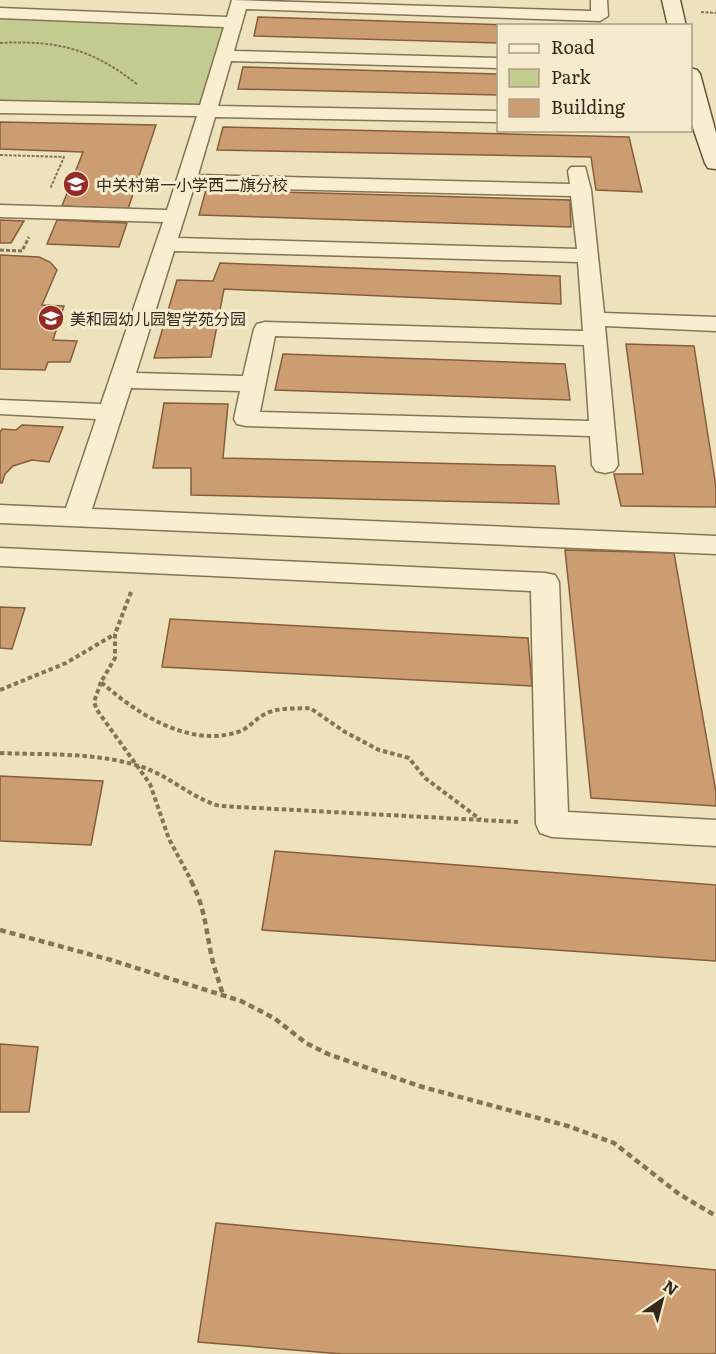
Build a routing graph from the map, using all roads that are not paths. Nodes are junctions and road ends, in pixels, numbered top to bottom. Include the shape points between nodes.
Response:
1 (599, 0) edge
2 (671, 0) edge
3 (238, 8) edge
4 (0, 13) edge
5 (559, 20) edge
6 (677, 24) edge
7 (224, 56) junction
8 (497, 63) edge
9 (692, 90) edge
10 (0, 107) edge
11 (208, 112) junction
12 (497, 117) edge
13 (696, 120) edge
14 (716, 164) edge
15 (186, 181) junction
16 (0, 211) edge
17 (176, 216) junction
18 (165, 244) junction
19 (588, 256) junction
20 (716, 324) edge
21 (594, 329) junction
22 (120, 380) junction
23 (253, 384) junction
24 (0, 407) edge
25 (110, 412) junction
26 (602, 429) junction
27 (605, 465) dead end
28 (0, 514) edge
29 (77, 516) junction
30 (716, 545) edge
31 (0, 557) edge
32 (716, 833) edge

1 - 5 street via 600,16
2 - 6 street
3 - 4 street
3 - 5 street
3 - 7 street
7 - 8 street
7 - 11 street
9 - 13 street
10 - 11 street
11 - 12 street
11 - 15 street
13 - 14 street
15 - 17 street
15 - 19 street via 580,181
16 - 17 street
17 - 18 street
18 - 19 street
18 - 22 street
19 - 21 street
20 - 21 street
21 - 23 street via 265,329
21 - 26 street
22 - 23 street
22 - 25 street
23 - 26 street via 246,419
24 - 25 street
25 - 29 street
26 - 27 street
28 - 29 street
29 - 30 street
31 - 32 street via 545,582 552,824

